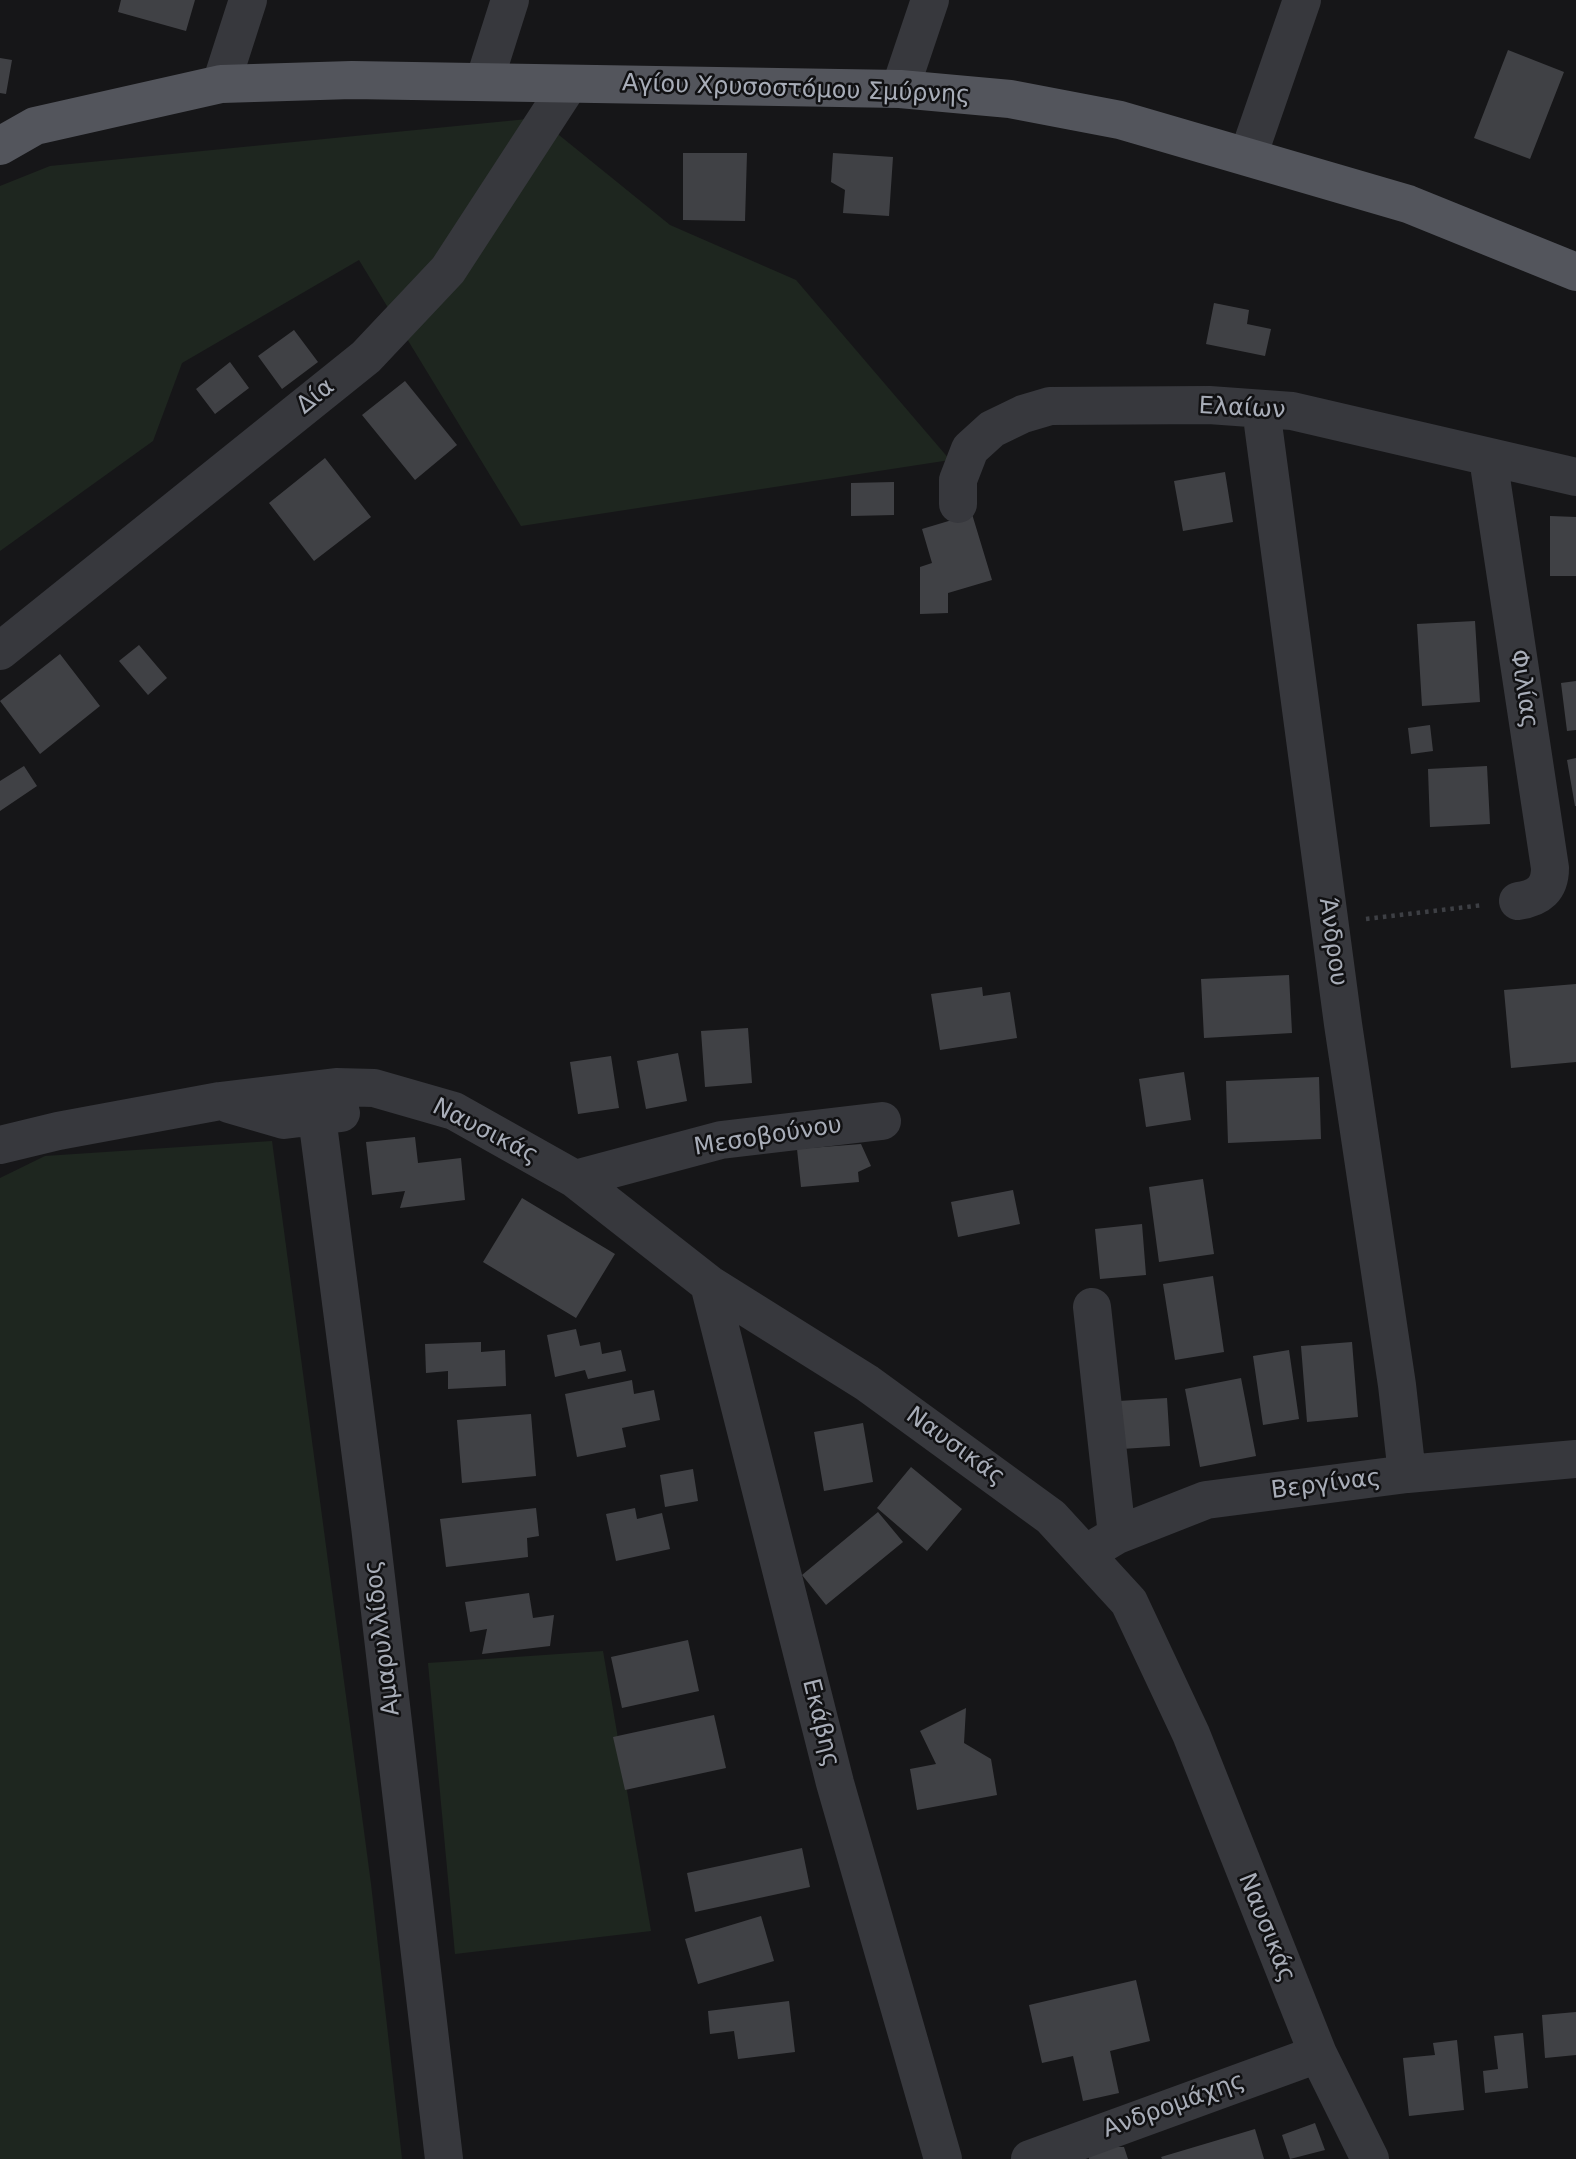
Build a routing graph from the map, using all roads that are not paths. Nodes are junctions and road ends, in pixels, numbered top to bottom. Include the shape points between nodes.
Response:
1 (248, 0) edge
2 (510, 0) edge
3 (930, 0) edge
4 (1302, 0) edge
5 (484, 82) junction
6 (221, 84) junction
7 (569, 84) junction
8 (900, 89) junction
9 (17, 122) edge
10 (0, 146) edge
11 (1248, 156) junction
12 (1576, 272) edge
13 (1261, 409) junction
14 (1488, 458) junction
15 (1576, 477) edge
16 (958, 504) dead end
17 (0, 651) edge
18 (1518, 901) road end
19 (374, 1088) junction
20 (220, 1101) junction
21 (317, 1117) junction
22 (882, 1121) dead end
23 (0, 1145) edge
24 (575, 1179) junction
25 (709, 1284) junction
26 (1092, 1307) dead end
27 (1576, 1459) edge
28 (1407, 1474) junction
29 (1102, 1544) junction
30 (1318, 2054) junction
31 (444, 2159) edge
32 (943, 2159) edge
33 (1030, 2159) edge
34 (1370, 2159) edge

1 - 6 street
2 - 5 street
3 - 8 street
4 - 11 street
5 - 6 main road, Αγίου Χρυσοστόμου Σμύρνης
5 - 7 main road, Αγίου Χρυσοστόμου Σμύρνης
6 - 9 main road, Αγίου Χρυσοστόμου Σμύρνης
7 - 8 main road, Αγίου Χρυσοστόμου Σμύρνης
7 - 17 street, Δία via 448,270 366,357
8 - 11 main road, Αγίου Χρυσοστόμου Σμύρνης via 1010,99 1120,120
9 - 10 main road, Αγίου Χρυσοστόμου Σμύρνης
11 - 12 main road, Αγίου Χρυσοστόμου Σμύρνης via 1408,204
13 - 14 street, Ελαίων via 1292,411
13 - 16 street, Ελαίων via 1050,406 1023,414 992,429 970,449 958,480
13 - 28 street, Άνδρου
14 - 15 street, Ελαίων
14 - 18 street, Φιλίας via 1550,868 1546,889
19 - 20 street, Ναυσικάς via 324,1088
19 - 21 street via 338,1115
19 - 24 street, Ναυσικάς via 454,1111
20 - 21 street via 275,1119
20 - 23 street, Ναυσικάς
21 - 31 street, Αμαρυλλίδος
22 - 24 street, Μεσοβούνου via 721,1140
24 - 25 street, Ναυσικάς
25 - 29 street, Ναυσικάς via 867,1383 1051,1517
25 - 32 street, Εκάβης via 835,1783
26 - 29 street
27 - 28 street, Βεργίνας
28 - 29 street, Βεργίνας via 1206,1500
29 - 30 street, Ναυσικάς via 1191,1734
30 - 33 street, Ανδρομάχης
30 - 34 street, Ναυσικάς

